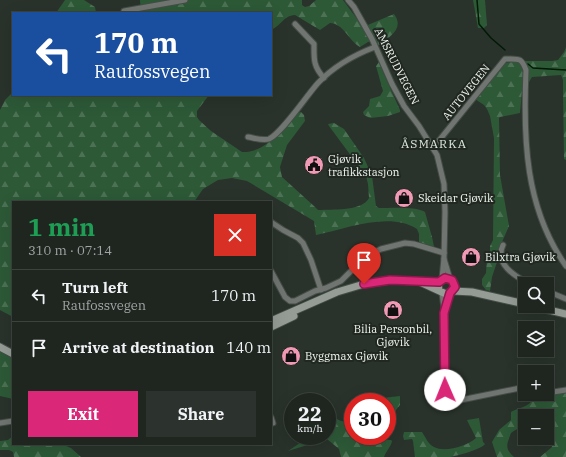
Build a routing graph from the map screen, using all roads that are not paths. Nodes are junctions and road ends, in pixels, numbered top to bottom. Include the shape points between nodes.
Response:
1 (185, 0) edge
2 (348, 0) edge
3 (124, 11) dead end
4 (295, 24) dead end
5 (375, 47) junction
6 (324, 78) junction
7 (248, 137) dead end
8 (433, 148) junction
9 (272, 223) edge
10 (503, 244) dead end
11 (444, 256) junction
12 (566, 266) edge
13 (272, 272) edge
14 (518, 277) edge
15 (452, 280) junction
16 (440, 281) junction
17 (419, 282) junction
18 (321, 290) junction
19 (344, 290) junction
20 (441, 292) junction
21 (452, 292) junction
22 (472, 292) junction
23 (554, 294) edge
24 (566, 299) edge
25 (518, 302) edge
26 (554, 311) edge
27 (444, 313) junction
28 (566, 314) edge
29 (272, 321) edge
30 (272, 326) edge
31 (0, 346) edge
32 (12, 353) edge
33 (518, 388) edge
34 (566, 390) edge
35 (554, 392) edge
36 (272, 420) edge
37 (12, 421) edge
38 (0, 423) edge
39 (273, 423) dead end

1 - 3 street
2 - 5 street, AMSRUDVEGEN
4 - 6 street via 314,44 314,64
5 - 6 street via 345,60
5 - 8 street, AMSRUDVEGEN via 404,106
6 - 7 street via 278,132 268,139
8 - 11 street, AMSRUDVEGEN via 444,184
8 - 12 street, AUTOVEGEN via 505,59 523,61 526,70 525,134 533,196 541,222
9 - 18 street via 303,243
10 - 14 street via 501,255 506,267
11 - 15 street, AMSRUDVEGEN
11 - 16 street, AMSRUDVEGEN
11 - 18 street via 414,244 405,243 381,249 365,257 342,281
13 - 18 street via 285,297 292,301
15 - 16 main road via 445,278
15 - 21 main road via 455,287
15 - 22 main road
16 - 17 main road
16 - 20 main road via 438,286
17 - 19 main road via 382,280
17 - 20 main road
19 - 29 main road
19 - 30 main road
20 - 21 main road
20 - 27 street
21 - 22 main road
21 - 27 street
22 - 25 main road
23 - 24 street
26 - 28 main road
27 - 33 street via 446,401
31 - 32 main road
34 - 35 street
36 - 39 street
37 - 38 street

